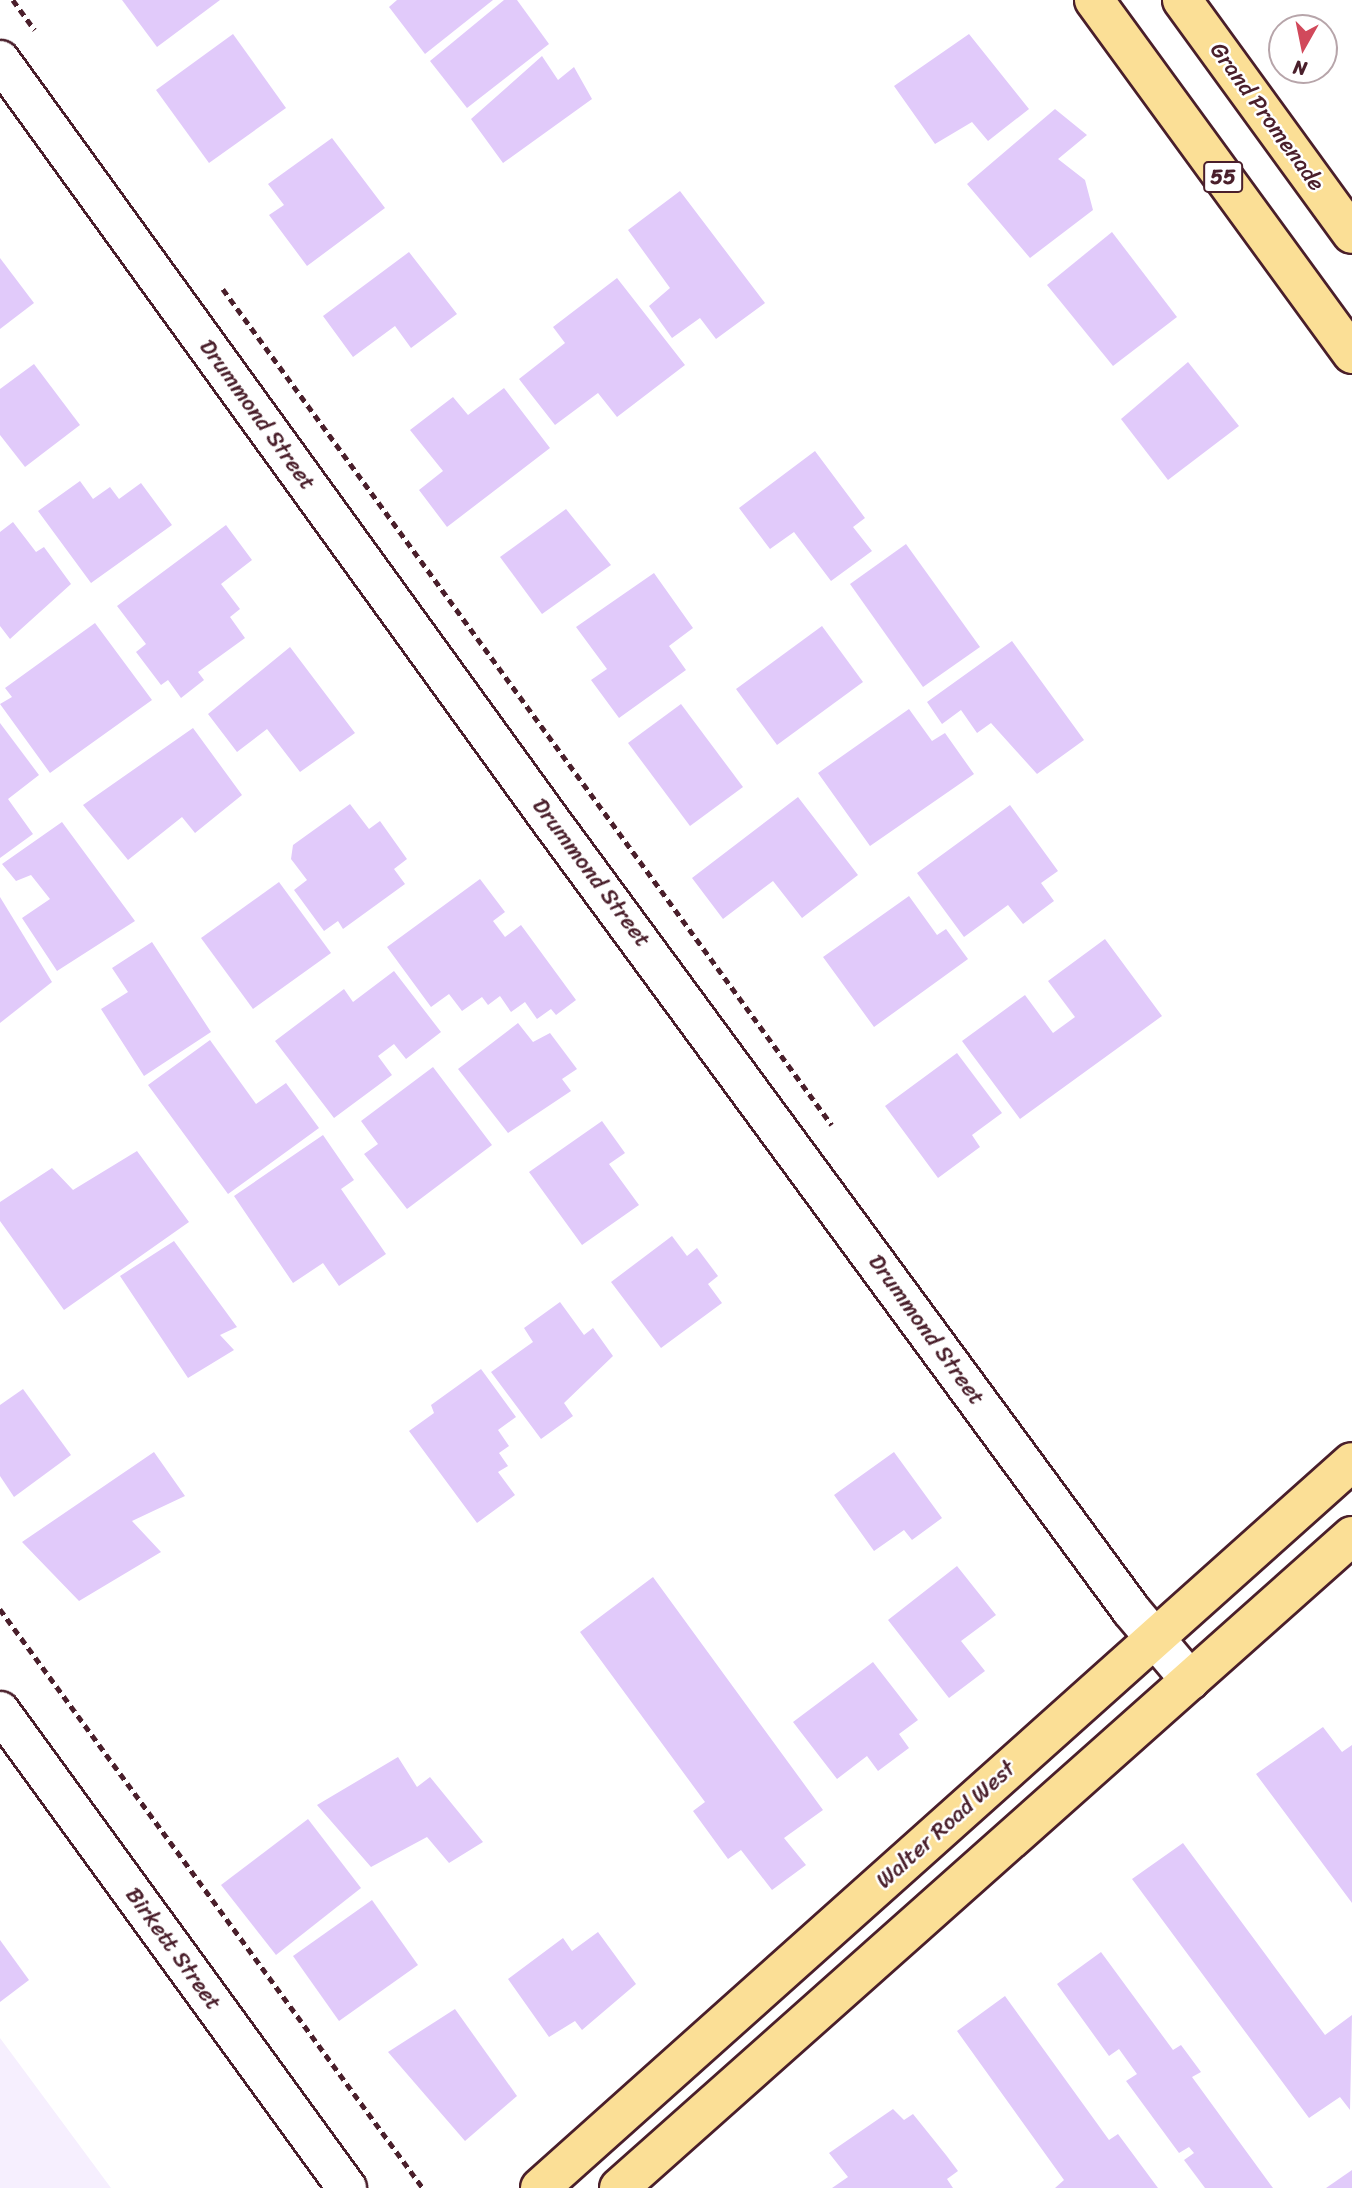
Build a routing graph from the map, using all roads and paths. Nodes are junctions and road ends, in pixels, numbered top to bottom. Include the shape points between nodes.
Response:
1 (13, 0) edge
2 (1094, 0) edge
3 (1182, 0) edge
4 (44, 43) dead end
5 (0, 60) edge
6 (1352, 234) edge
7 (218, 283) dead end
8 (1352, 354) edge
9 (836, 1130) dead end
10 (1352, 1462) edge
11 (1352, 1535) edge
12 (0, 1609) edge
13 (1156, 1640) junction
14 (1190, 1680) junction
15 (0, 1711) edge
16 (347, 2188) edge
17 (423, 2188) edge
18 (540, 2188) edge
19 (620, 2188) edge

1 - 4 path
2 - 8 main road, 55
3 - 6 main road, Grand Promenade
5 - 13 street, Drummond Street
7 - 9 path
10 - 13 main road, Walter Road West
11 - 14 main road
12 - 17 path
13 - 14 street, Drummond Street
13 - 18 main road, Walter Road West
14 - 19 main road
15 - 16 street, Birkett Street

